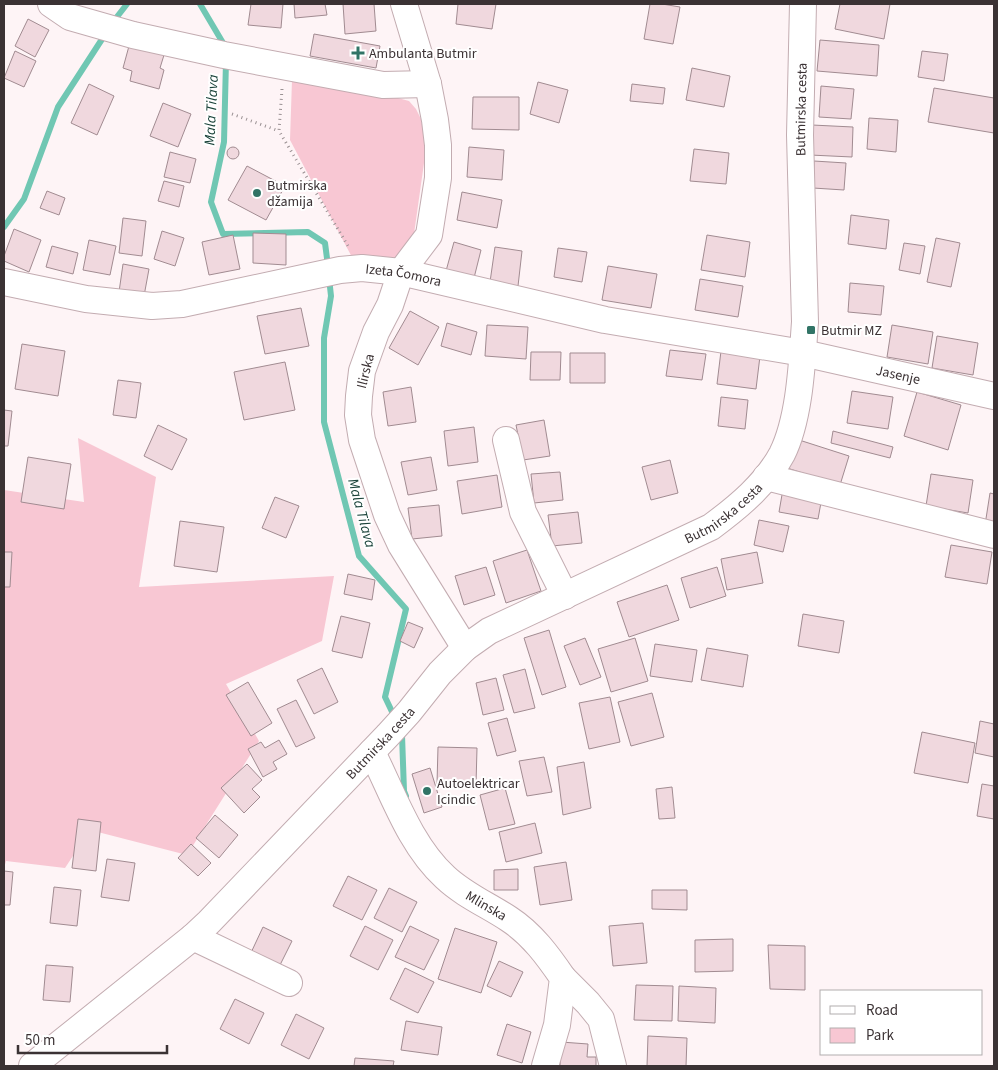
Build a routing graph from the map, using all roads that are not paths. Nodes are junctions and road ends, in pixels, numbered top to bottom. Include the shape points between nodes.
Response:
1 (404, 4) edge
2 (803, 4) edge
3 (60, 10) edge
4 (428, 84) junction
5 (401, 272) junction
6 (4, 282) edge
7 (803, 353) junction
8 (994, 396) edge
9 (506, 440) dead end
10 (766, 477) junction
11 (994, 535) edge
12 (565, 596) junction
13 (465, 648) junction
14 (380, 743) junction
15 (193, 937) junction
16 (289, 983) dead end
17 (575, 990) junction
18 (32, 1066) edge
19 (545, 1066) edge
20 (613, 1066) edge

1 - 4 street, Ilirska
2 - 7 street, Butmirska cesta via 800,135
3 - 4 street via 133,35 224,55 383,84
4 - 5 street, Ilirska via 438,146 438,178 429,235
5 - 6 street, Izeta Čomora via 351,269 182,304 152,306 86,299
5 - 7 street, Izeta Čomora via 605,320
5 - 13 street, Ilirska via 362,371 358,415 362,440 387,516 401,545
7 - 8 street, Jasenje
7 - 10 street, Butmirska cesta via 794,422 782,453
9 - 12 street via 523,512
10 - 11 street, Butmirska cesta
10 - 12 street, Butmirska cesta via 736,509 711,527
12 - 13 street, Butmirska cesta via 489,632
13 - 14 street, Butmirska cesta
14 - 15 street, Butmirska cesta
14 - 17 street, Mlinska via 407,824 428,857 445,877 532,937
15 - 16 street
15 - 18 street, Butmirska cesta
17 - 19 street via 556,1025
17 - 20 street, Mlinska via 601,1019

